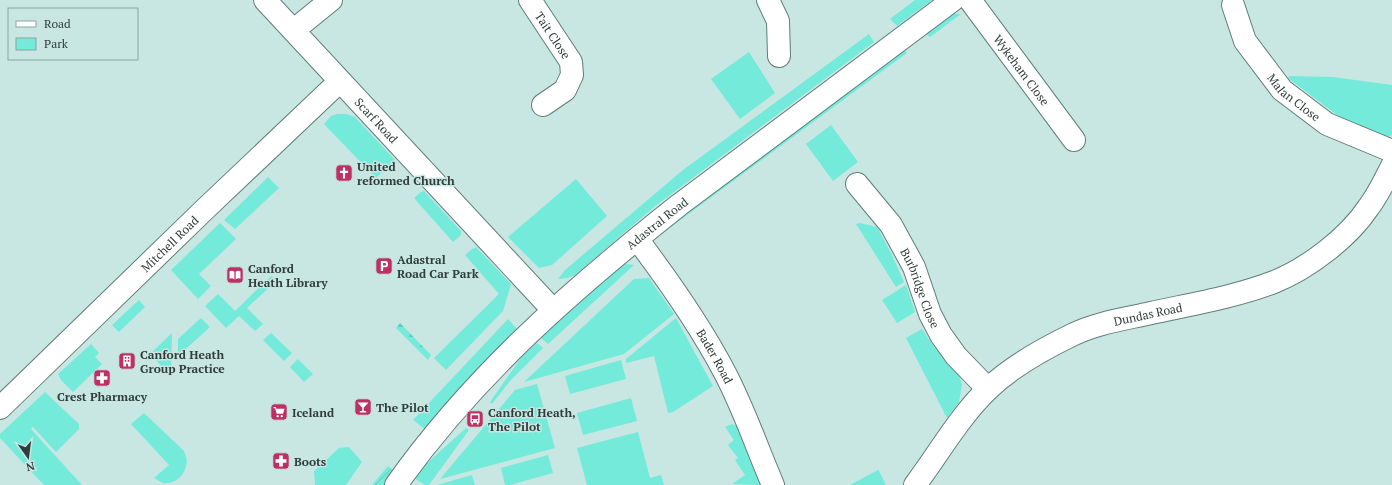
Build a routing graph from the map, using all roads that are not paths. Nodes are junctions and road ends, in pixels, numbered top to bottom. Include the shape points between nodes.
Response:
1 (265, 0) edge
2 (330, 0) edge
3 (530, 0) edge
4 (768, 0) edge
5 (953, 0) edge
6 (970, 0) edge
7 (1234, 5) dead end
8 (294, 30) junction
9 (779, 56) dead end
10 (340, 81) junction
11 (543, 105) dead end
12 (1074, 140) dead end
13 (1392, 151) edge
14 (1392, 166) edge
15 (857, 184) dead end
16 (637, 239) junction
17 (553, 310) junction
18 (988, 389) junction
19 (0, 408) edge
20 (396, 485) edge
21 (773, 485) edge
22 (915, 485) edge

1 - 8 street, Scarf Road
2 - 8 street
3 - 11 street, Tait Close via 571,62 572,75 565,90
4 - 9 street via 778,21
5 - 16 street, Adastral Road
6 - 12 street, Wykeham Close
7 - 13 street, Malan Close via 1245,40 1282,90 1327,124
8 - 10 street, Scarf Road
10 - 17 street, Scarf Road
10 - 19 street, Mitchell Road
14 - 18 street, Dundas Road via 1368,209 1324,252 1302,267 1275,281 1242,292 1100,324 1074,334 1010,370
15 - 18 street, Burbridge Close via 891,225 914,268 930,314 941,335 956,356
16 - 17 street, Adastral Road
16 - 21 street, Bader Road via 685,308 725,373
17 - 20 street, Adastral Road via 494,366
18 - 22 street, Dundas Road via 943,444

